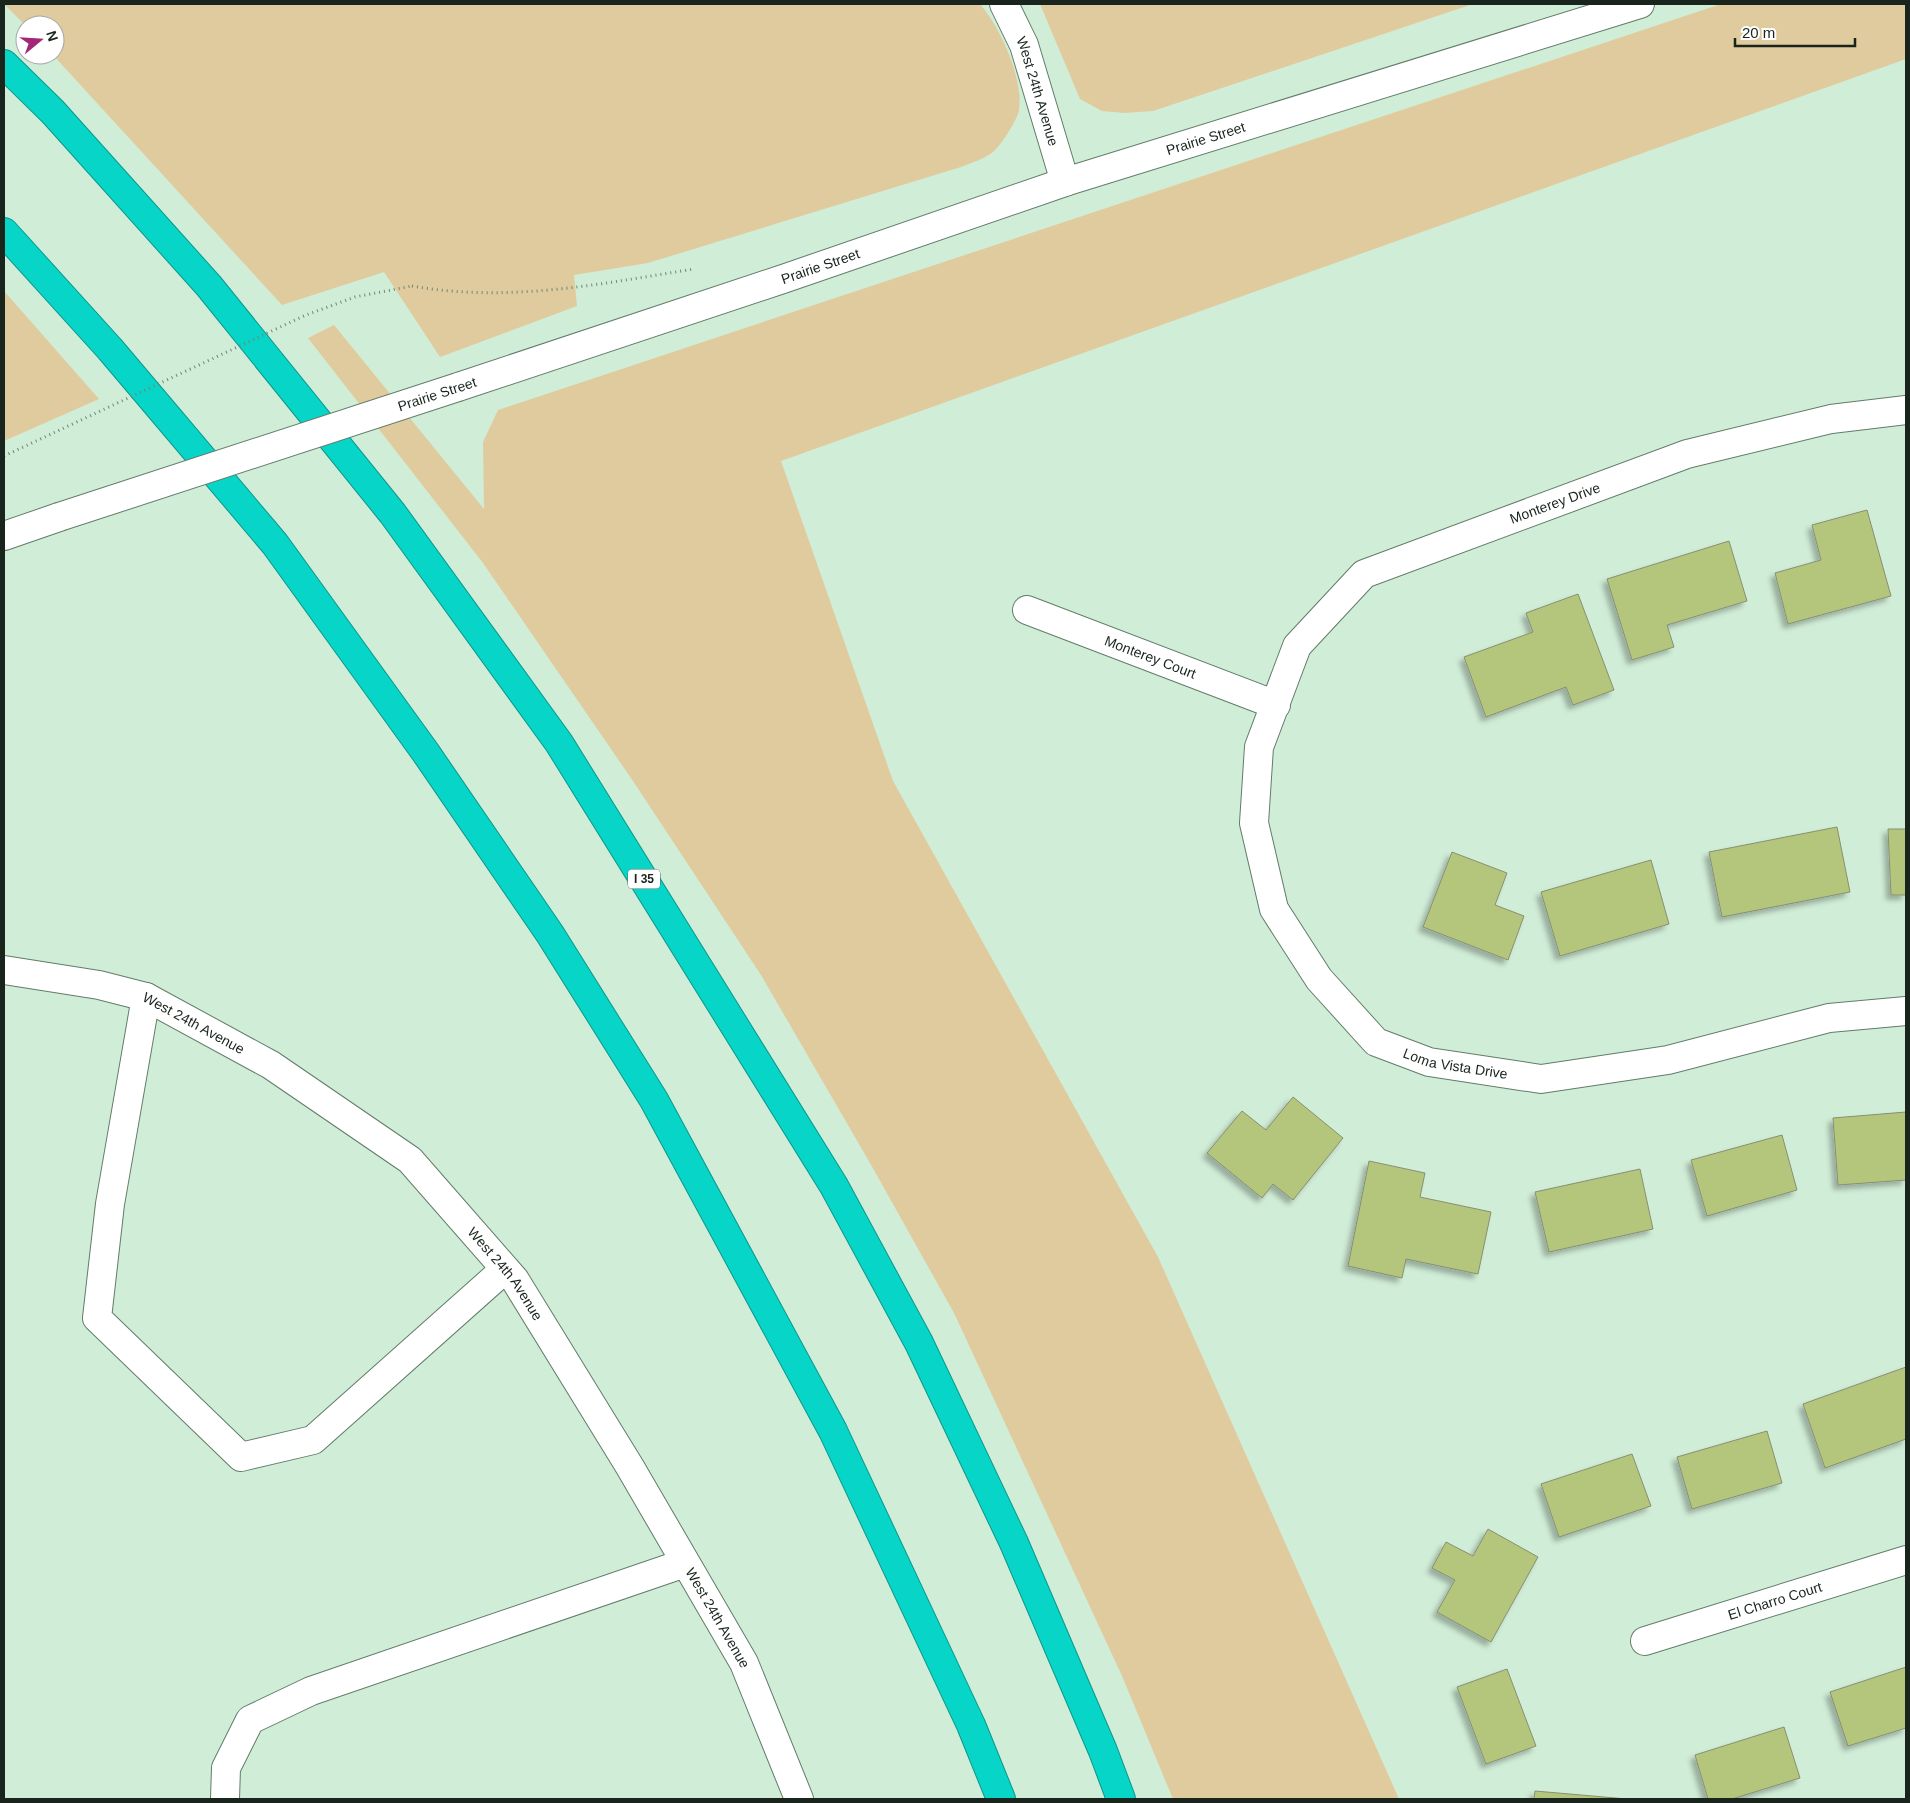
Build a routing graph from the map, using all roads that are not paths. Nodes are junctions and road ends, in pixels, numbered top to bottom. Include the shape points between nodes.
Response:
1 (1004, 4) edge
2 (1640, 4) edge
3 (4, 64) edge
4 (1065, 182) junction
5 (4, 232) edge
6 (1906, 410) edge
7 (4, 536) edge
8 (1027, 610) dead end
9 (1276, 705) junction
10 (4, 970) edge
11 (146, 997) junction
12 (1906, 1011) edge
13 (505, 1269) junction
14 (1906, 1560) edge
15 (685, 1563) junction
16 (1645, 1641) dead end
17 (225, 1799) edge
18 (799, 1799) edge
19 (1000, 1799) edge
20 (1121, 1799) edge

1 - 4 street, West 24th Avenue via 1024,45
2 - 4 street, Prairie Street
3 - 20 highway, I 35 via 53,112 215,294 393,514 559,743 834,1186 914,1335 1014,1542
4 - 7 street, Prairie Street, bridge via 774,282
5 - 19 highway via 110,349 275,544 426,753 550,934 654,1100 833,1431 971,1725
6 - 9 street, Monterey Drive via 1831,419 1687,454 1364,574 1297,646
8 - 9 street, Monterey Court
9 - 12 street, Loma Vista Drive via 1259,748 1254,823 1274,909 1319,978 1376,1042 1430,1062 1541,1079 1668,1060 1829,1018
10 - 11 street, West 24th Avenue via 99,985
11 - 13 street, West 24th Avenue via 270,1065 410,1160
11 - 13 street via 110,1204 97,1318 241,1457 313,1440
13 - 15 street, West 24th Avenue via 515,1280 609,1433
14 - 16 street, El Charro Court
15 - 17 street via 311,1691 250,1720 226,1768
15 - 18 street, West 24th Avenue via 744,1663

